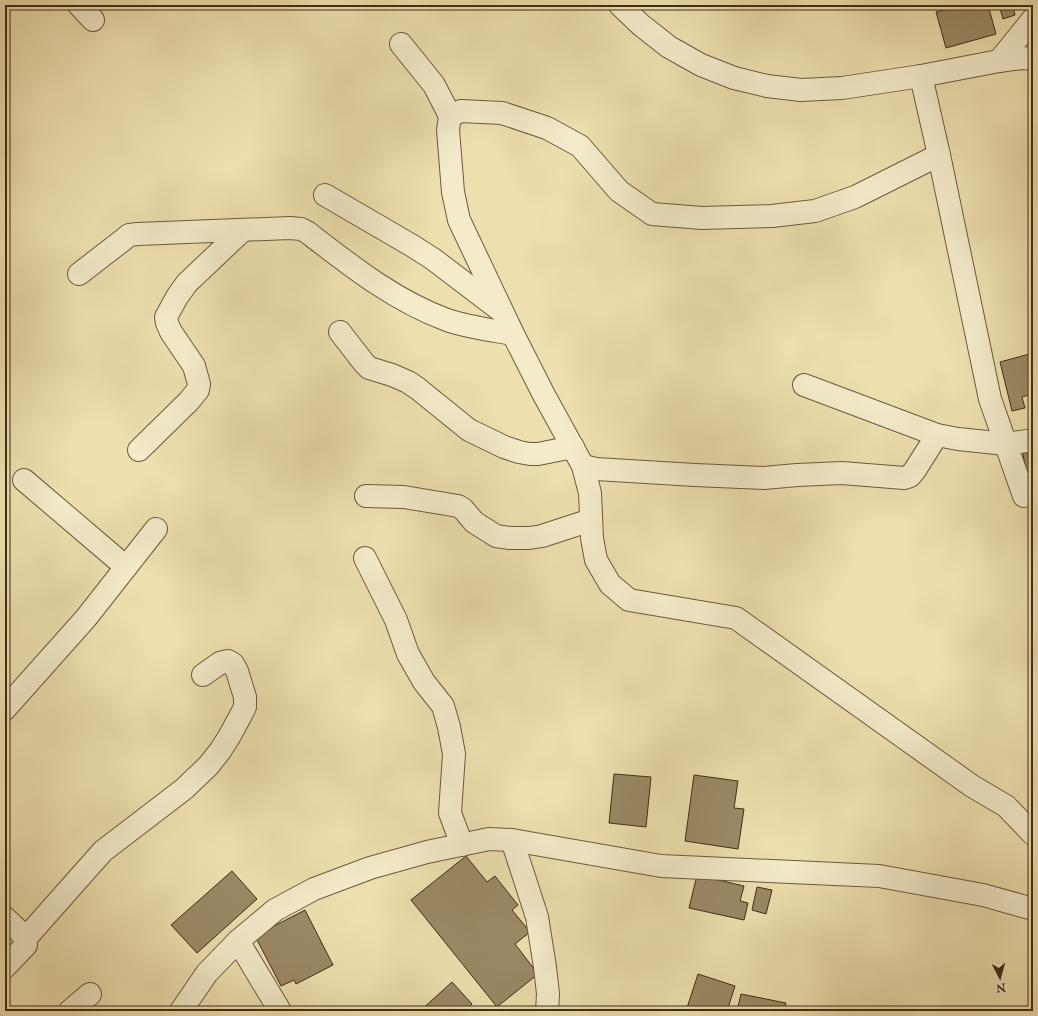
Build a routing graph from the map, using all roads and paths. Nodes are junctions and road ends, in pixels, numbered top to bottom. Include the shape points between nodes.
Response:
1 (620, 5) edge
2 (1033, 19) edge
3 (401, 44) dead end
4 (1033, 59) edge
5 (999, 61) junction
6 (921, 76) junction
7 (450, 116) junction
8 (939, 154) junction
9 (325, 195) dead end
10 (243, 230) junction
11 (79, 274) dead end
12 (502, 312) junction
13 (340, 332) dead end
14 (513, 334) junction
15 (804, 385) dead end
16 (937, 435) junction
17 (1033, 440) edge
18 (1006, 444) junction
19 (573, 447) junction
20 (139, 450) dead end
21 (583, 466) junction
22 (24, 480) dead end
23 (366, 496) dead end
24 (1024, 496) dead end
25 (591, 520) junction
26 (156, 528) dead end
27 (366, 558) dead end
28 (126, 567) junction
29 (203, 675) dead end
30 (5, 709) edge
31 (1033, 834) edge
32 (512, 840) junction
33 (462, 845) junction
34 (1033, 909) edge
35 (5, 918) edge
36 (25, 939) junction
37 (238, 941) junction
38 (5, 968) edge
39 (90, 994) dead end
40 (70, 1011) edge
41 (181, 1011) edge
42 (280, 1011) edge
43 (547, 1011) edge

1 - 6 street via 668,47 701,65 740,80 801,90 842,88
2 - 5 street
3 - 7 street via 434,85
4 - 5 street
5 - 6 street
6 - 8 street
7 - 8 street via 461,111 502,113 547,128 580,146 619,191 652,214 702,218 772,216 815,211 855,197
7 - 12 street via 448,130 453,192 459,220
8 - 18 street via 990,400
9 - 12 street via 433,259
10 - 11 street via 129,235
10 - 14 street via 301,229 352,267 420,308 448,320
10 - 20 street via 187,283 166,316 171,332 194,366 198,390
12 - 14 street
13 - 19 street via 369,368 408,382 469,430 504,447 530,454
14 - 19 street
15 - 16 street
16 - 18 street
16 - 21 street via 915,470 904,478 842,473 764,478 702,476
17 - 18 street
18 - 24 street
19 - 21 street
21 - 25 street via 590,493
22 - 28 street
23 - 25 street via 404,496 458,506 474,522 496,536 510,538 542,536
25 - 31 street via 596,560 610,584 629,600 736,618 972,786 1006,806
26 - 28 street
27 - 33 street via 396,620 408,654 424,682 443,706 454,754 450,813
28 - 30 street via 86,618
29 - 36 street via 220,663 228,661 237,671 245,697 245,706 229,737 209,765 184,789 103,851
32 - 33 street via 489,839
32 - 34 street via 661,866 879,876 983,895
32 - 43 street via 537,917 546,974
33 - 37 street via 370,868 314,889 275,910
35 - 36 street
36 - 38 street via 26,945
37 - 41 street via 207,973
37 - 42 street
39 - 40 street

